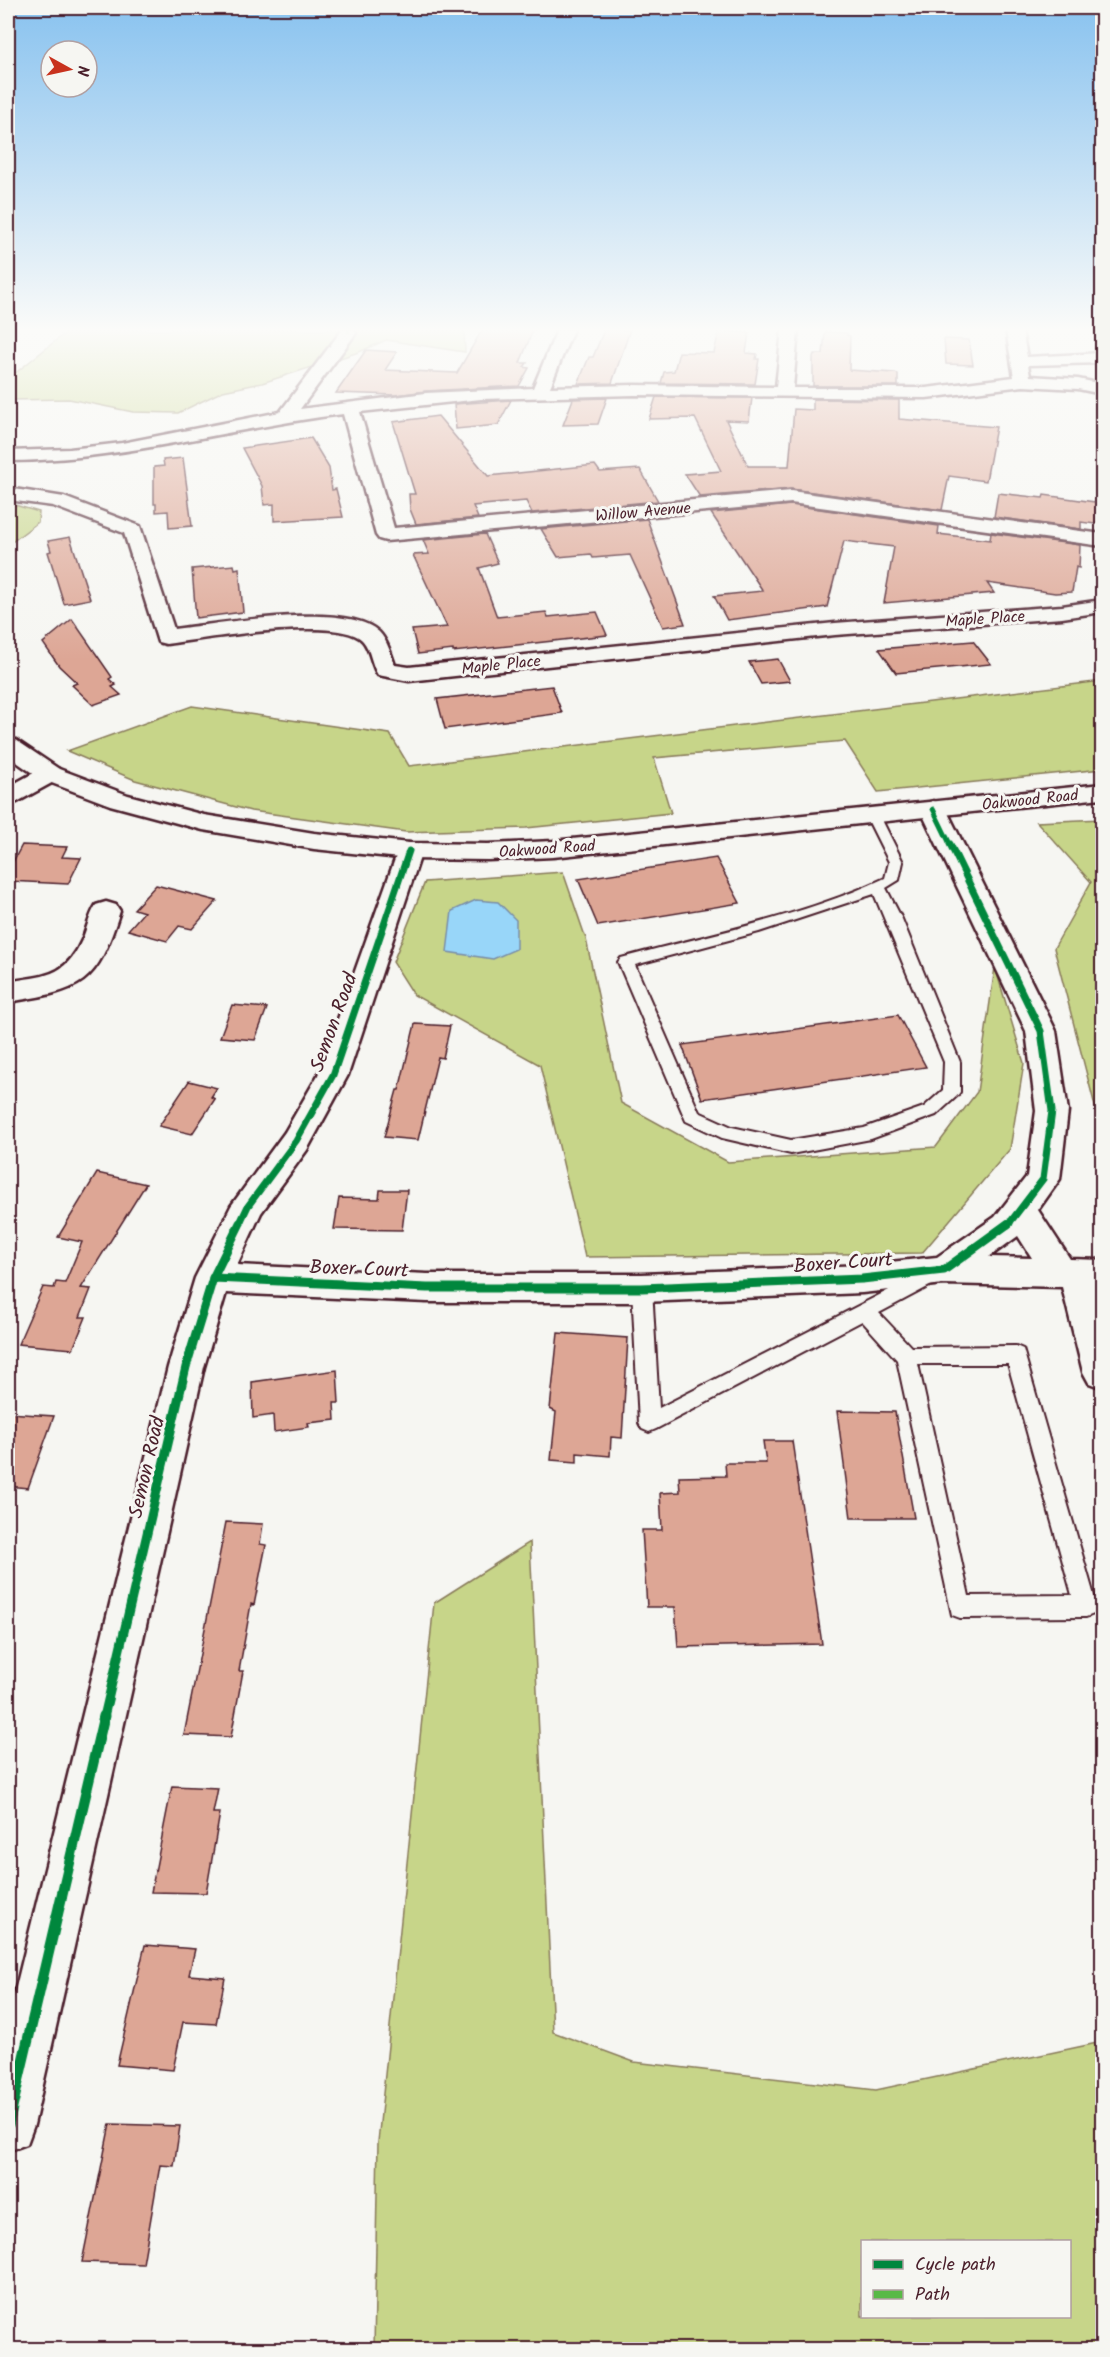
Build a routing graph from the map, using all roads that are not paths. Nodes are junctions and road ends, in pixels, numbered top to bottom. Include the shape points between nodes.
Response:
1 (163, 440) edge
2 (360, 440) edge
3 (8, 456) edge
4 (8, 494) edge
5 (1102, 540) edge
6 (1102, 606) edge
7 (8, 745) edge
8 (50, 774) junction
9 (1102, 791) edge
10 (8, 797) edge
11 (933, 809) junction
12 (873, 816) junction
13 (409, 851) junction
14 (878, 886) junction
15 (106, 911) dead end
16 (8, 992) edge
17 (1020, 1210) junction
18 (944, 1270) junction
19 (1080, 1273) edge
20 (213, 1278) junction
21 (642, 1288) junction
22 (866, 1312) junction
23 (906, 1356) junction
24 (1102, 1371) edge
25 (8, 2125) edge

1 - 3 street via 70,454
2 - 5 street, Willow Avenue via 386,535 791,497
4 - 6 street, Maple Place via 57,501 133,530 166,637 324,621 353,625 371,636 386,670 409,674 835,629
7 - 8 street, Oakwood Road
8 - 10 street
8 - 13 street, Oakwood Road via 119,800 203,822 314,841
9 - 11 street, Oakwood Road
11 - 12 street, Oakwood Road
11 - 17 street, Boxer Court via 1041,1031 1052,1111 1043,1179
12 - 13 street, Oakwood Road via 553,849
12 - 14 lane via 896,862 892,880
13 - 20 street, Semon Road via 333,1076 296,1141 248,1206
14 - 14 lane via 850,899 683,950 626,962 692,1116 728,1133 791,1147 865,1134 930,1111 951,1092 952,1062
15 - 16 street via 95,944 73,975 62,981
17 - 18 street, Boxer Court via 1007,1226
17 - 19 street
18 - 19 street
18 - 21 street, Boxer Court via 862,1279
18 - 22 lane
19 - 24 street
20 - 21 street, Boxer Court via 427,1288
20 - 25 street, Semon Road via 186,1367
21 - 22 lane via 649,1423
22 - 23 lane
23 - 23 lane via 1016,1355 1086,1606 960,1607

